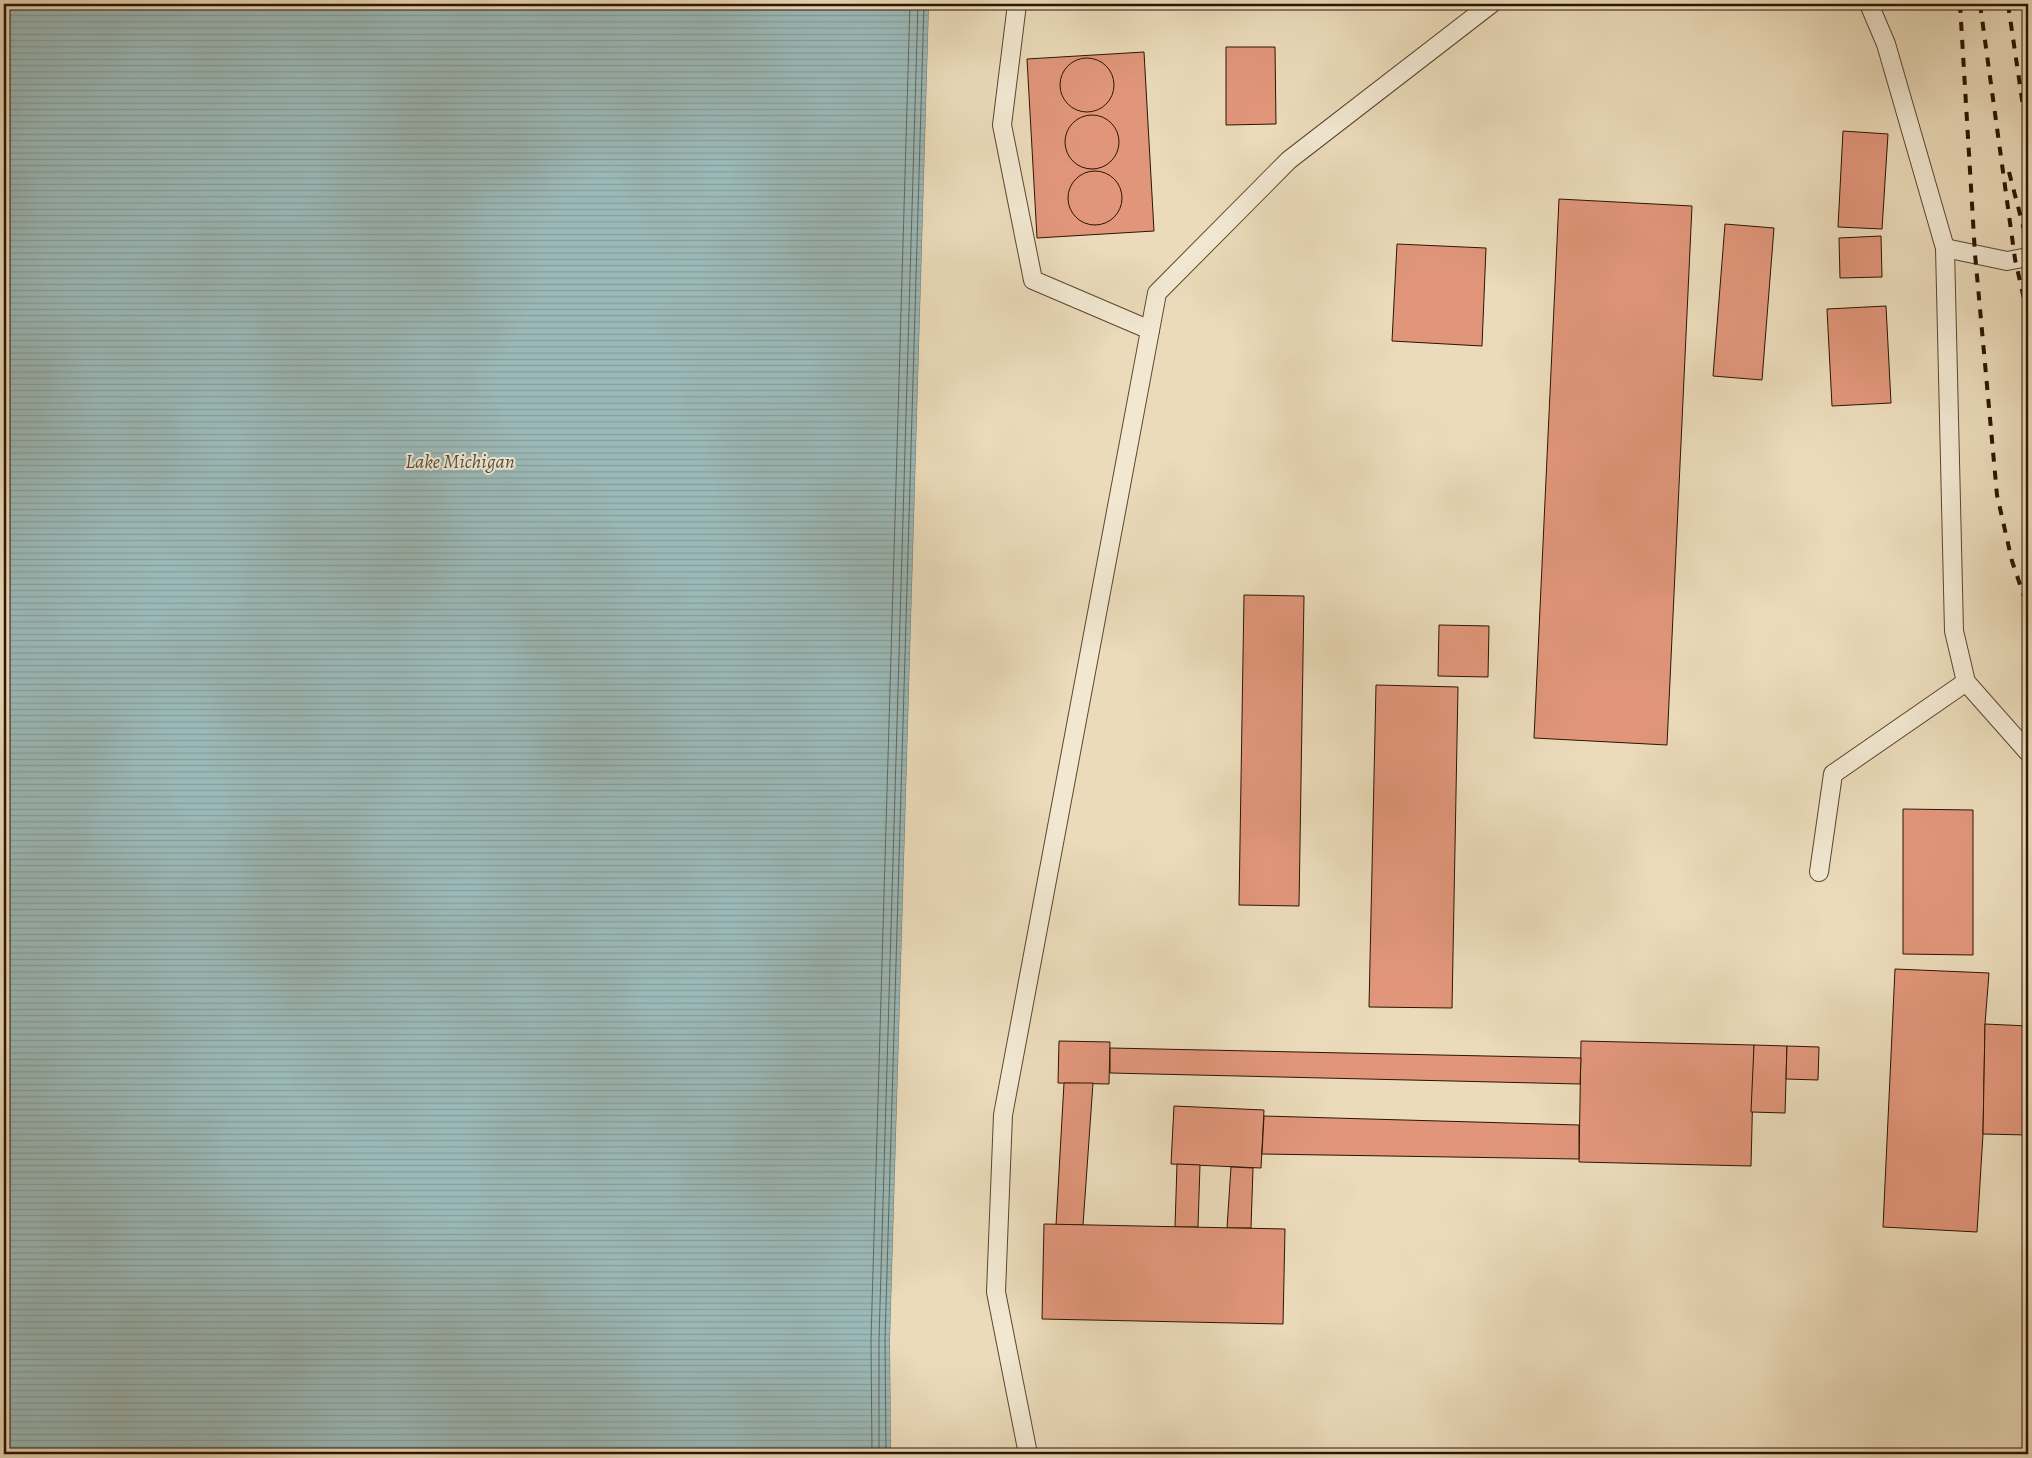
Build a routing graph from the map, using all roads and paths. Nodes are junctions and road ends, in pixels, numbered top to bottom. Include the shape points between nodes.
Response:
1 (1017, 4) edge
2 (1492, 4) edge
3 (1869, 4) edge
4 (1945, 248) junction
5 (2028, 257) edge
6 (1150, 330) junction
7 (1966, 682) junction
8 (2028, 752) edge
9 (1819, 872) dead end
10 (1028, 1454) edge

1 - 6 lane via 1002,125 1033,280
2 - 6 lane via 1288,160 1156,293
3 - 4 lane via 1886,44
4 - 5 lane via 2007,261
4 - 7 lane via 1954,631
6 - 10 lane via 1003,1115 996,1292
7 - 8 lane
7 - 9 lane via 1833,774

